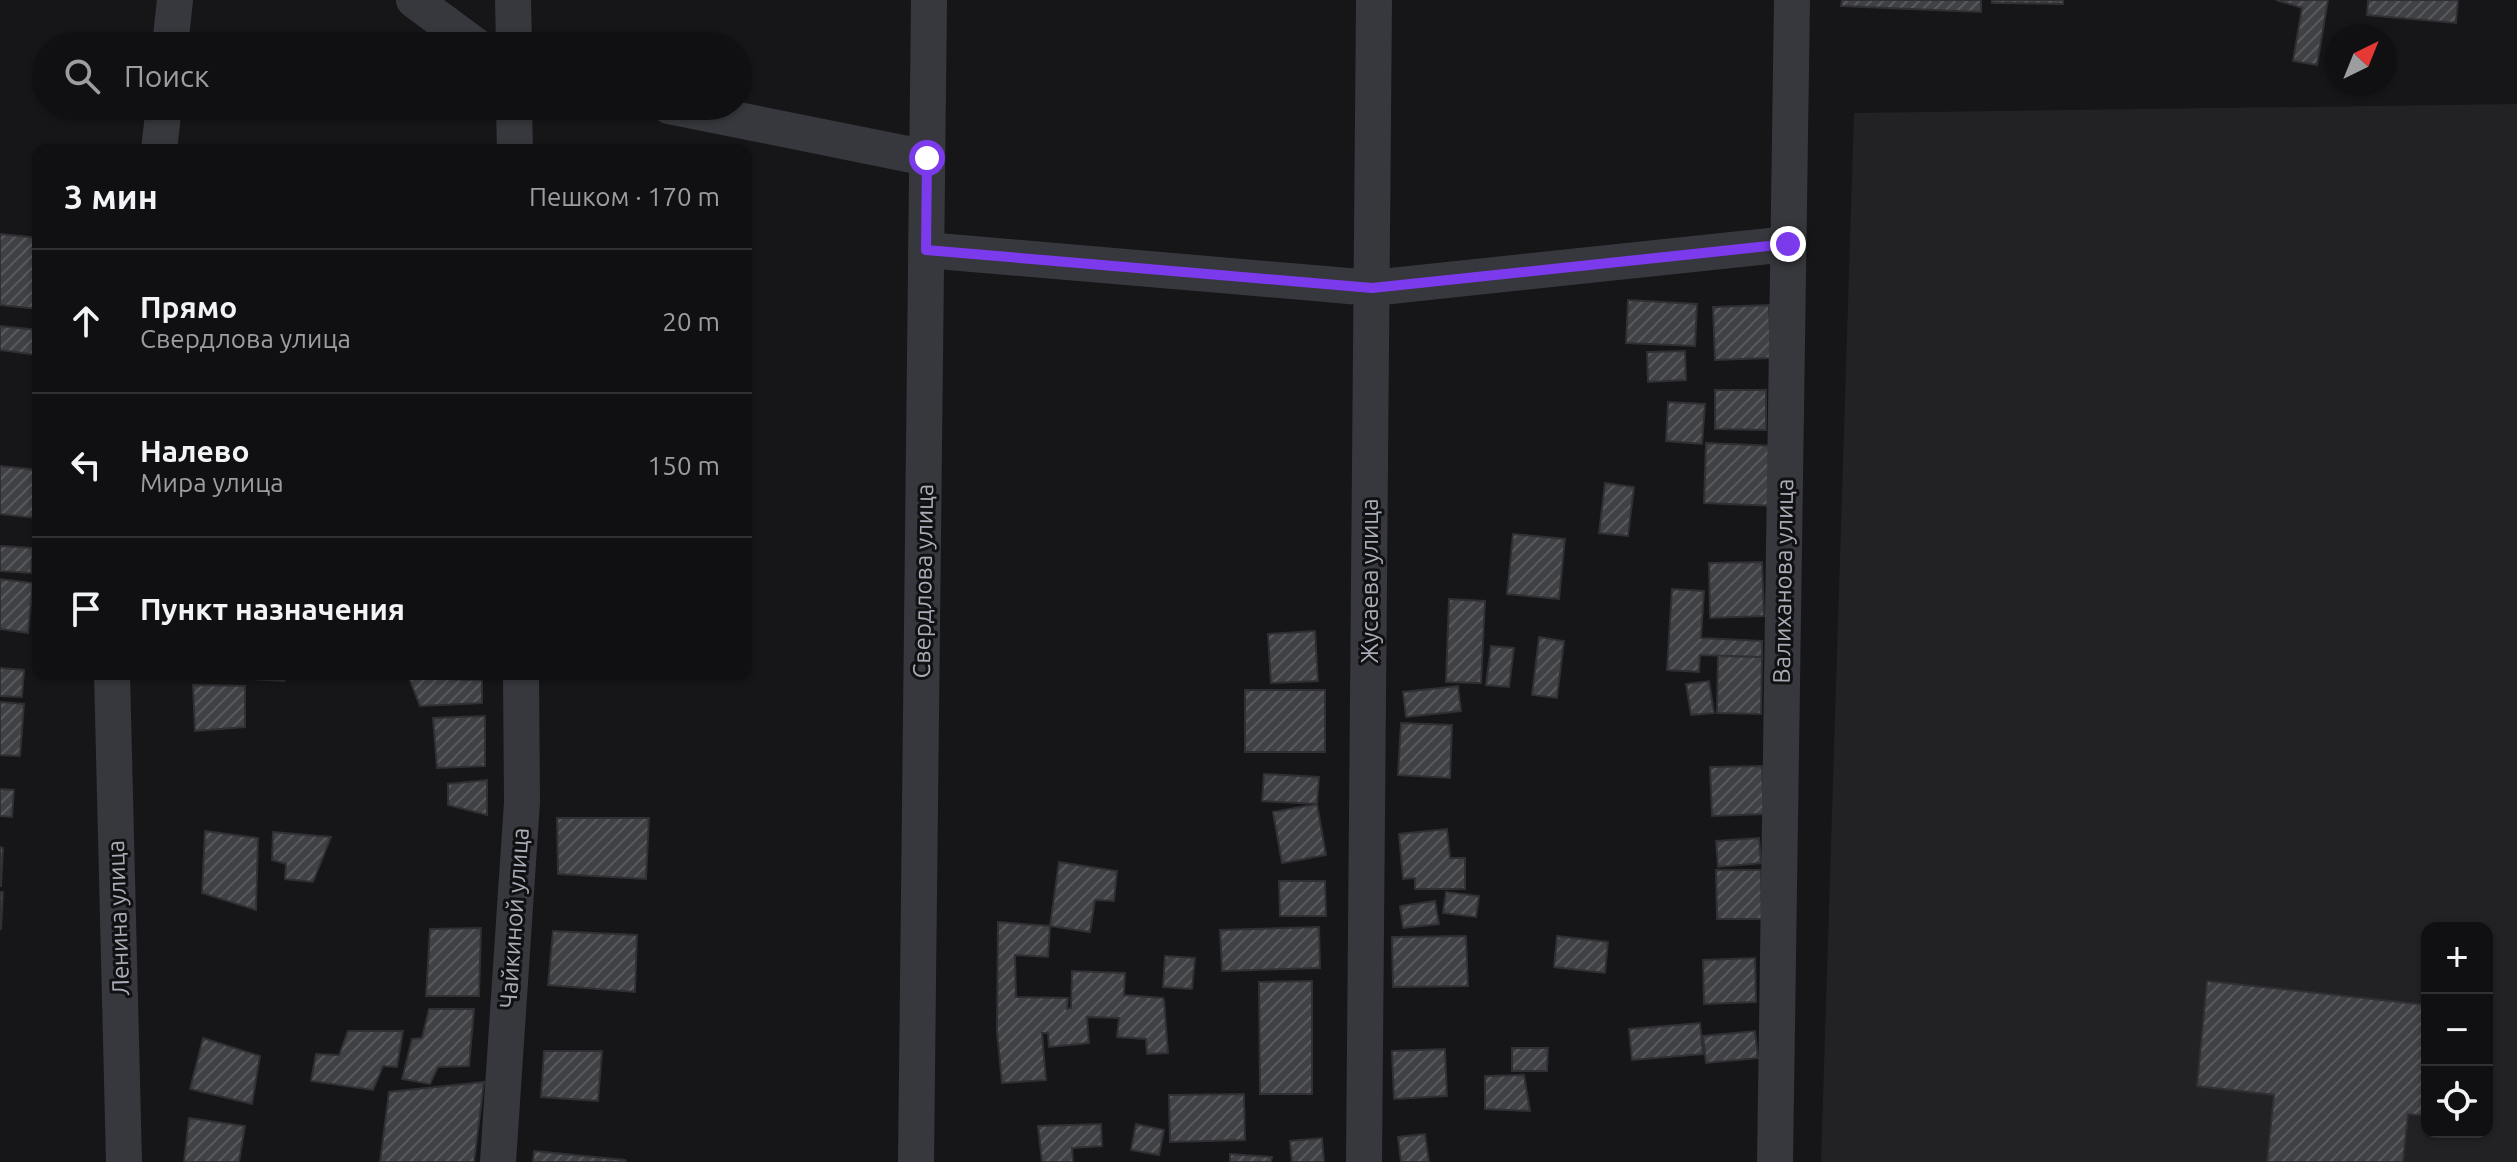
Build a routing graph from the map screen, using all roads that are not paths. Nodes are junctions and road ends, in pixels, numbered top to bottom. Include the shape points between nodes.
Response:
1 (175, 0) edge
2 (414, 0) edge
3 (513, 0) edge
4 (929, 0) edge
5 (1374, 0) edge
6 (1792, 0) edge
7 (172, 32) edge
8 (457, 32) edge
9 (514, 32) edge
10 (162, 120) edge
11 (514, 120) edge
12 (738, 120) edge
13 (160, 144) edge
14 (515, 144) edge
15 (927, 158) junction
16 (1788, 244) junction
17 (926, 250) junction
18 (1372, 288) junction
19 (112, 680) edge
20 (521, 680) edge
21 (124, 1162) edge
22 (498, 1162) edge
23 (916, 1162) edge
24 (1364, 1162) edge
25 (1775, 1162) edge

1 - 7 street
2 - 8 street
3 - 9 street
4 - 15 street, Свердлова улица
5 - 18 street, Жусаева улица
6 - 16 street, Валиханова улица
10 - 13 street
11 - 14 street
12 - 15 street
15 - 17 street, Свердлова улица
16 - 18 street
16 - 25 street, Валиханова улица
17 - 18 street
17 - 23 street, Свердлова улица
18 - 24 street, Жусаева улица
19 - 21 street, Ленина улица
20 - 22 street, Чайкиной улица via 522,802

